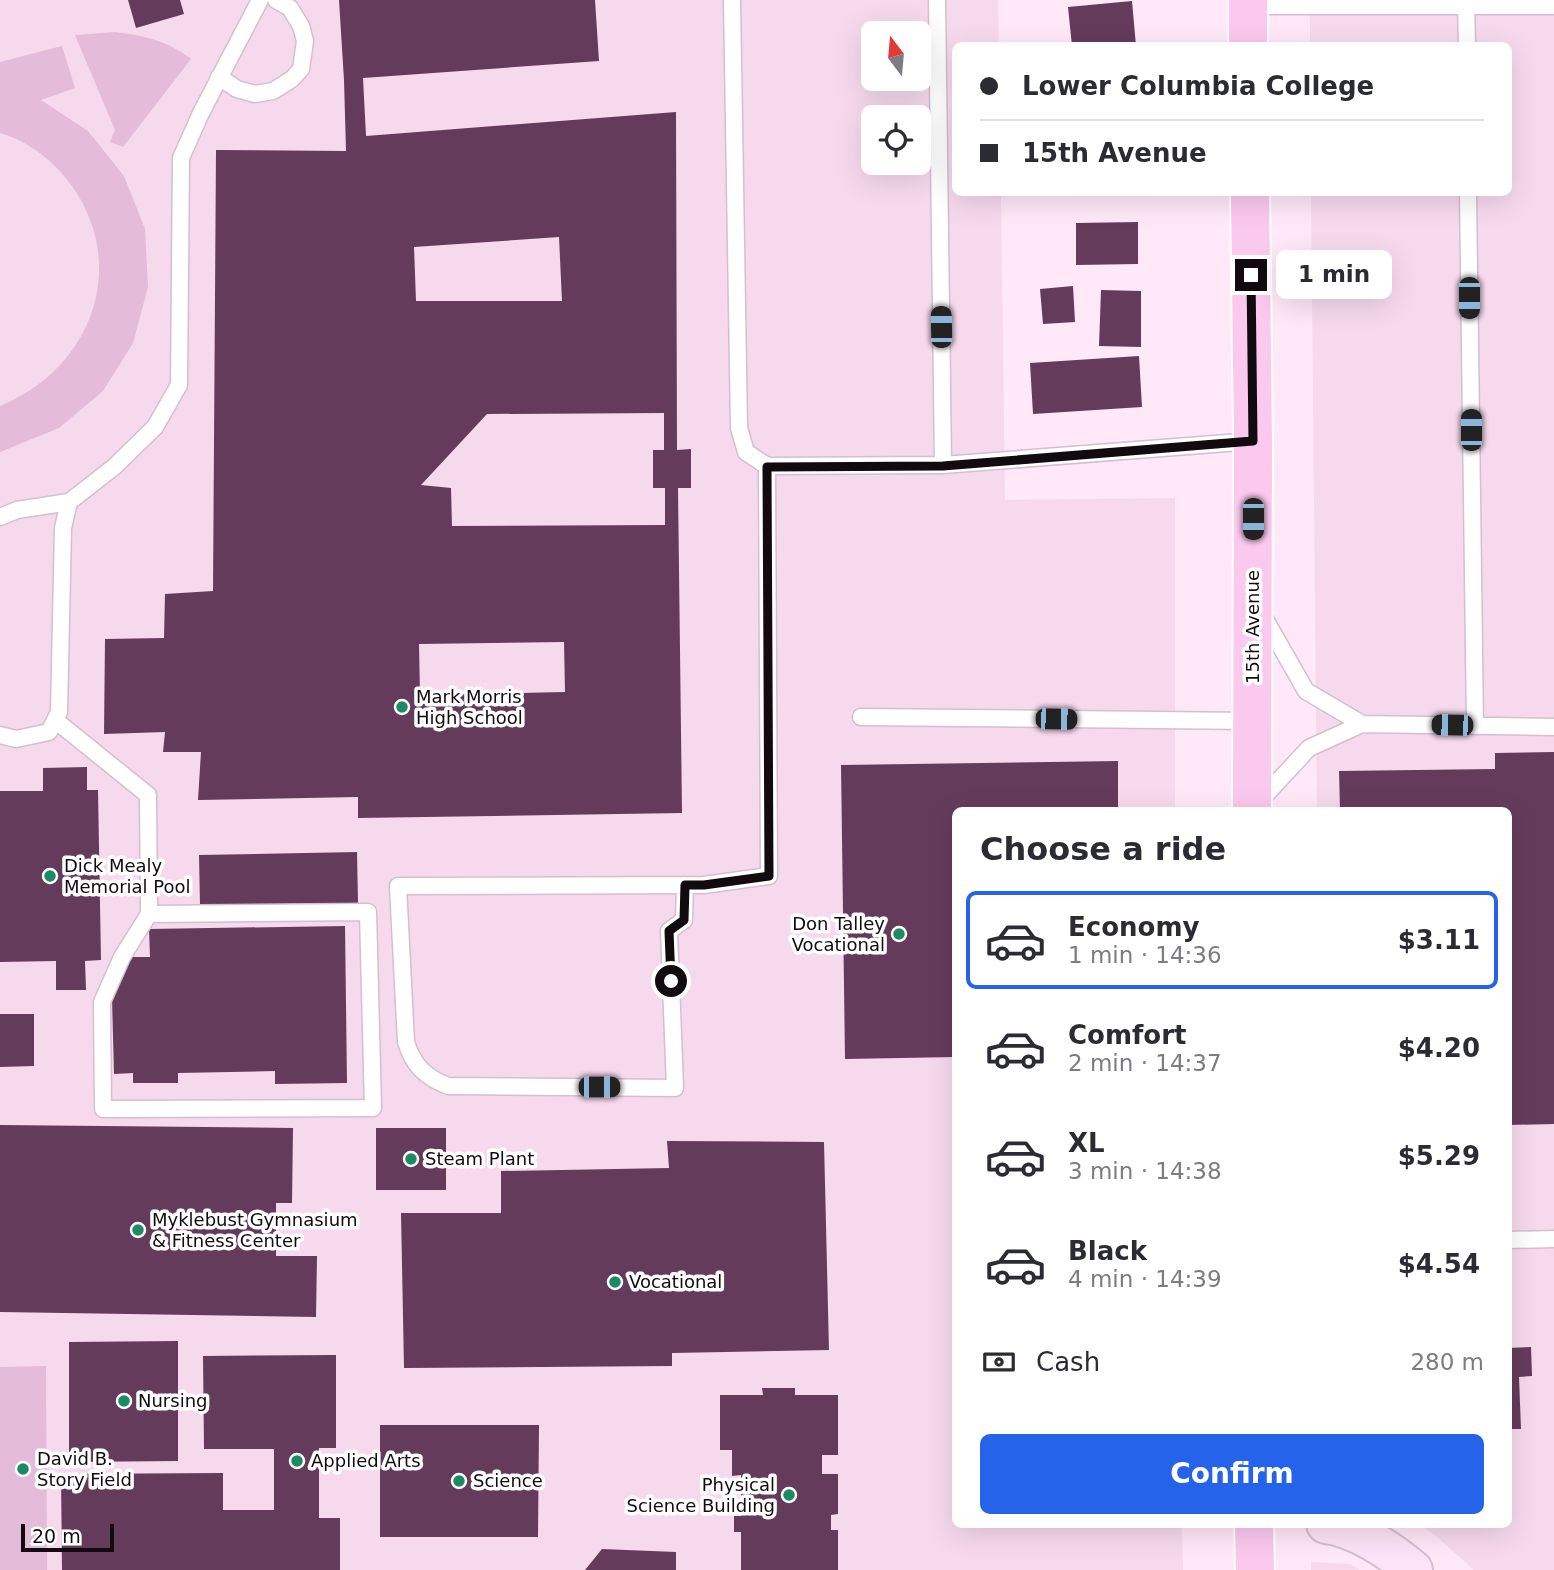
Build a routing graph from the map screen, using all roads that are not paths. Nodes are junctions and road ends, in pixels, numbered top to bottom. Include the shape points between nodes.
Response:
1 (260, 0) edge
2 (276, 0) edge
3 (732, 0) edge
4 (937, 0) edge
5 (1248, 3) edge
6 (1466, 3) edge
7 (1554, 6) edge
8 (1248, 42) edge
9 (1467, 42) edge
10 (219, 77) junction
11 (1250, 196) edge
12 (1468, 196) edge
13 (1253, 441) junction
14 (943, 466) junction
15 (767, 467) junction
16 (69, 502) junction
17 (0, 517) edge
18 (1253, 598) junction
19 (860, 717) dead end
20 (55, 720) junction
21 (1252, 721) junction
22 (1362, 724) junction
23 (1475, 726) junction
24 (1554, 727) edge
25 (0, 735) edge
26 (1252, 807) edge
27 (1255, 807) edge
28 (685, 885) junction
29 (149, 914) junction
30 (1554, 1239) edge
31 (1512, 1240) edge
32 (1254, 1528) edge
33 (1344, 1528) edge
34 (1255, 1570) edge
35 (1413, 1570) edge

1 - 10 lane
2 - 10 lane via 290,8 301,26 305,41 301,69 274,91 255,94
3 - 15 lane via 739,428 746,452
4 - 14 lane
5 - 6 lane
5 - 8 main road
6 - 7 lane
6 - 9 lane
10 - 16 lane via 181,158 178,385 155,427
11 - 13 main road, 15th Avenue
12 - 23 lane
13 - 14 lane
13 - 18 main road, 15th Avenue
14 - 15 lane
15 - 28 lane via 769,876
16 - 17 lane
16 - 20 lane via 63,528 59,712
18 - 21 main road, 15th Avenue
18 - 22 lane via 1306,691
19 - 21 lane
20 - 25 lane via 49,732 16,739
20 - 29 lane via 148,795
21 - 26 main road, 15th Avenue
22 - 23 lane
22 - 27 lane via 1309,748
23 - 24 lane
28 - 28 lane via 398,886 406,1042 411,1058 433,1080 448,1086 675,1088 669,931 684,920
29 - 29 lane via 122,957 102,1002 103,1109 373,1108 368,912
30 - 31 lane
32 - 34 main road
33 - 35 main road via 1392,1552

